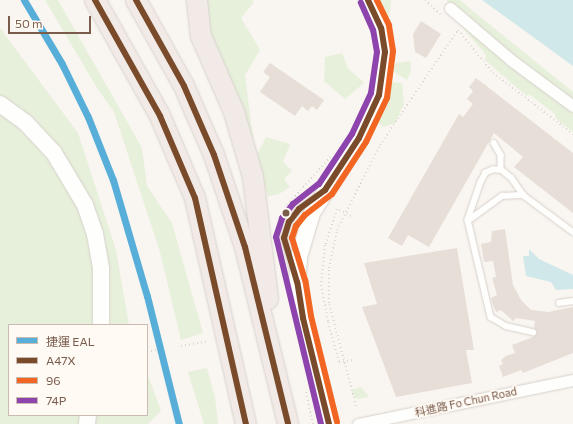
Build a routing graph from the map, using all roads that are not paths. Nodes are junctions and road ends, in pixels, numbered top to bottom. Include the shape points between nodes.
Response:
1 (95, 0) edge
2 (136, 0) edge
3 (197, 0) edge
4 (368, 0) edge
5 (450, 8) dead end
6 (0, 104) edge
7 (573, 106) edge
8 (494, 143) dead end
9 (500, 170) junction
10 (523, 195) junction
11 (468, 220) junction
12 (573, 232) edge
13 (573, 300) edge
14 (559, 303) dead end
15 (101, 324) edge
16 (533, 332) dead end
17 (271, 355) junction
18 (573, 380) edge
19 (246, 424) edge
20 (288, 424) edge
21 (329, 424) edge
22 (358, 424) edge

1 - 19 highway via 154,103 195,198
2 - 17 highway via 184,86 214,155 245,247
3 - 17 highway via 200,36 234,112 253,177 264,256
4 - 21 main road via 383,40 383,79 379,95 365,127 325,190 306,226 299,257 297,282 303,318
5 - 7 street via 511,60
6 - 15 main road via 39,135 66,169 78,191 98,247 101,269
8 - 9 lane via 501,155
9 - 10 lane via 511,178
9 - 11 lane via 486,173
10 - 11 lane via 502,196
10 - 12 lane
11 - 16 lane via 491,317 506,326
13 - 14 lane
17 - 20 highway
18 - 22 street, 科進路 Fo Chun Road

